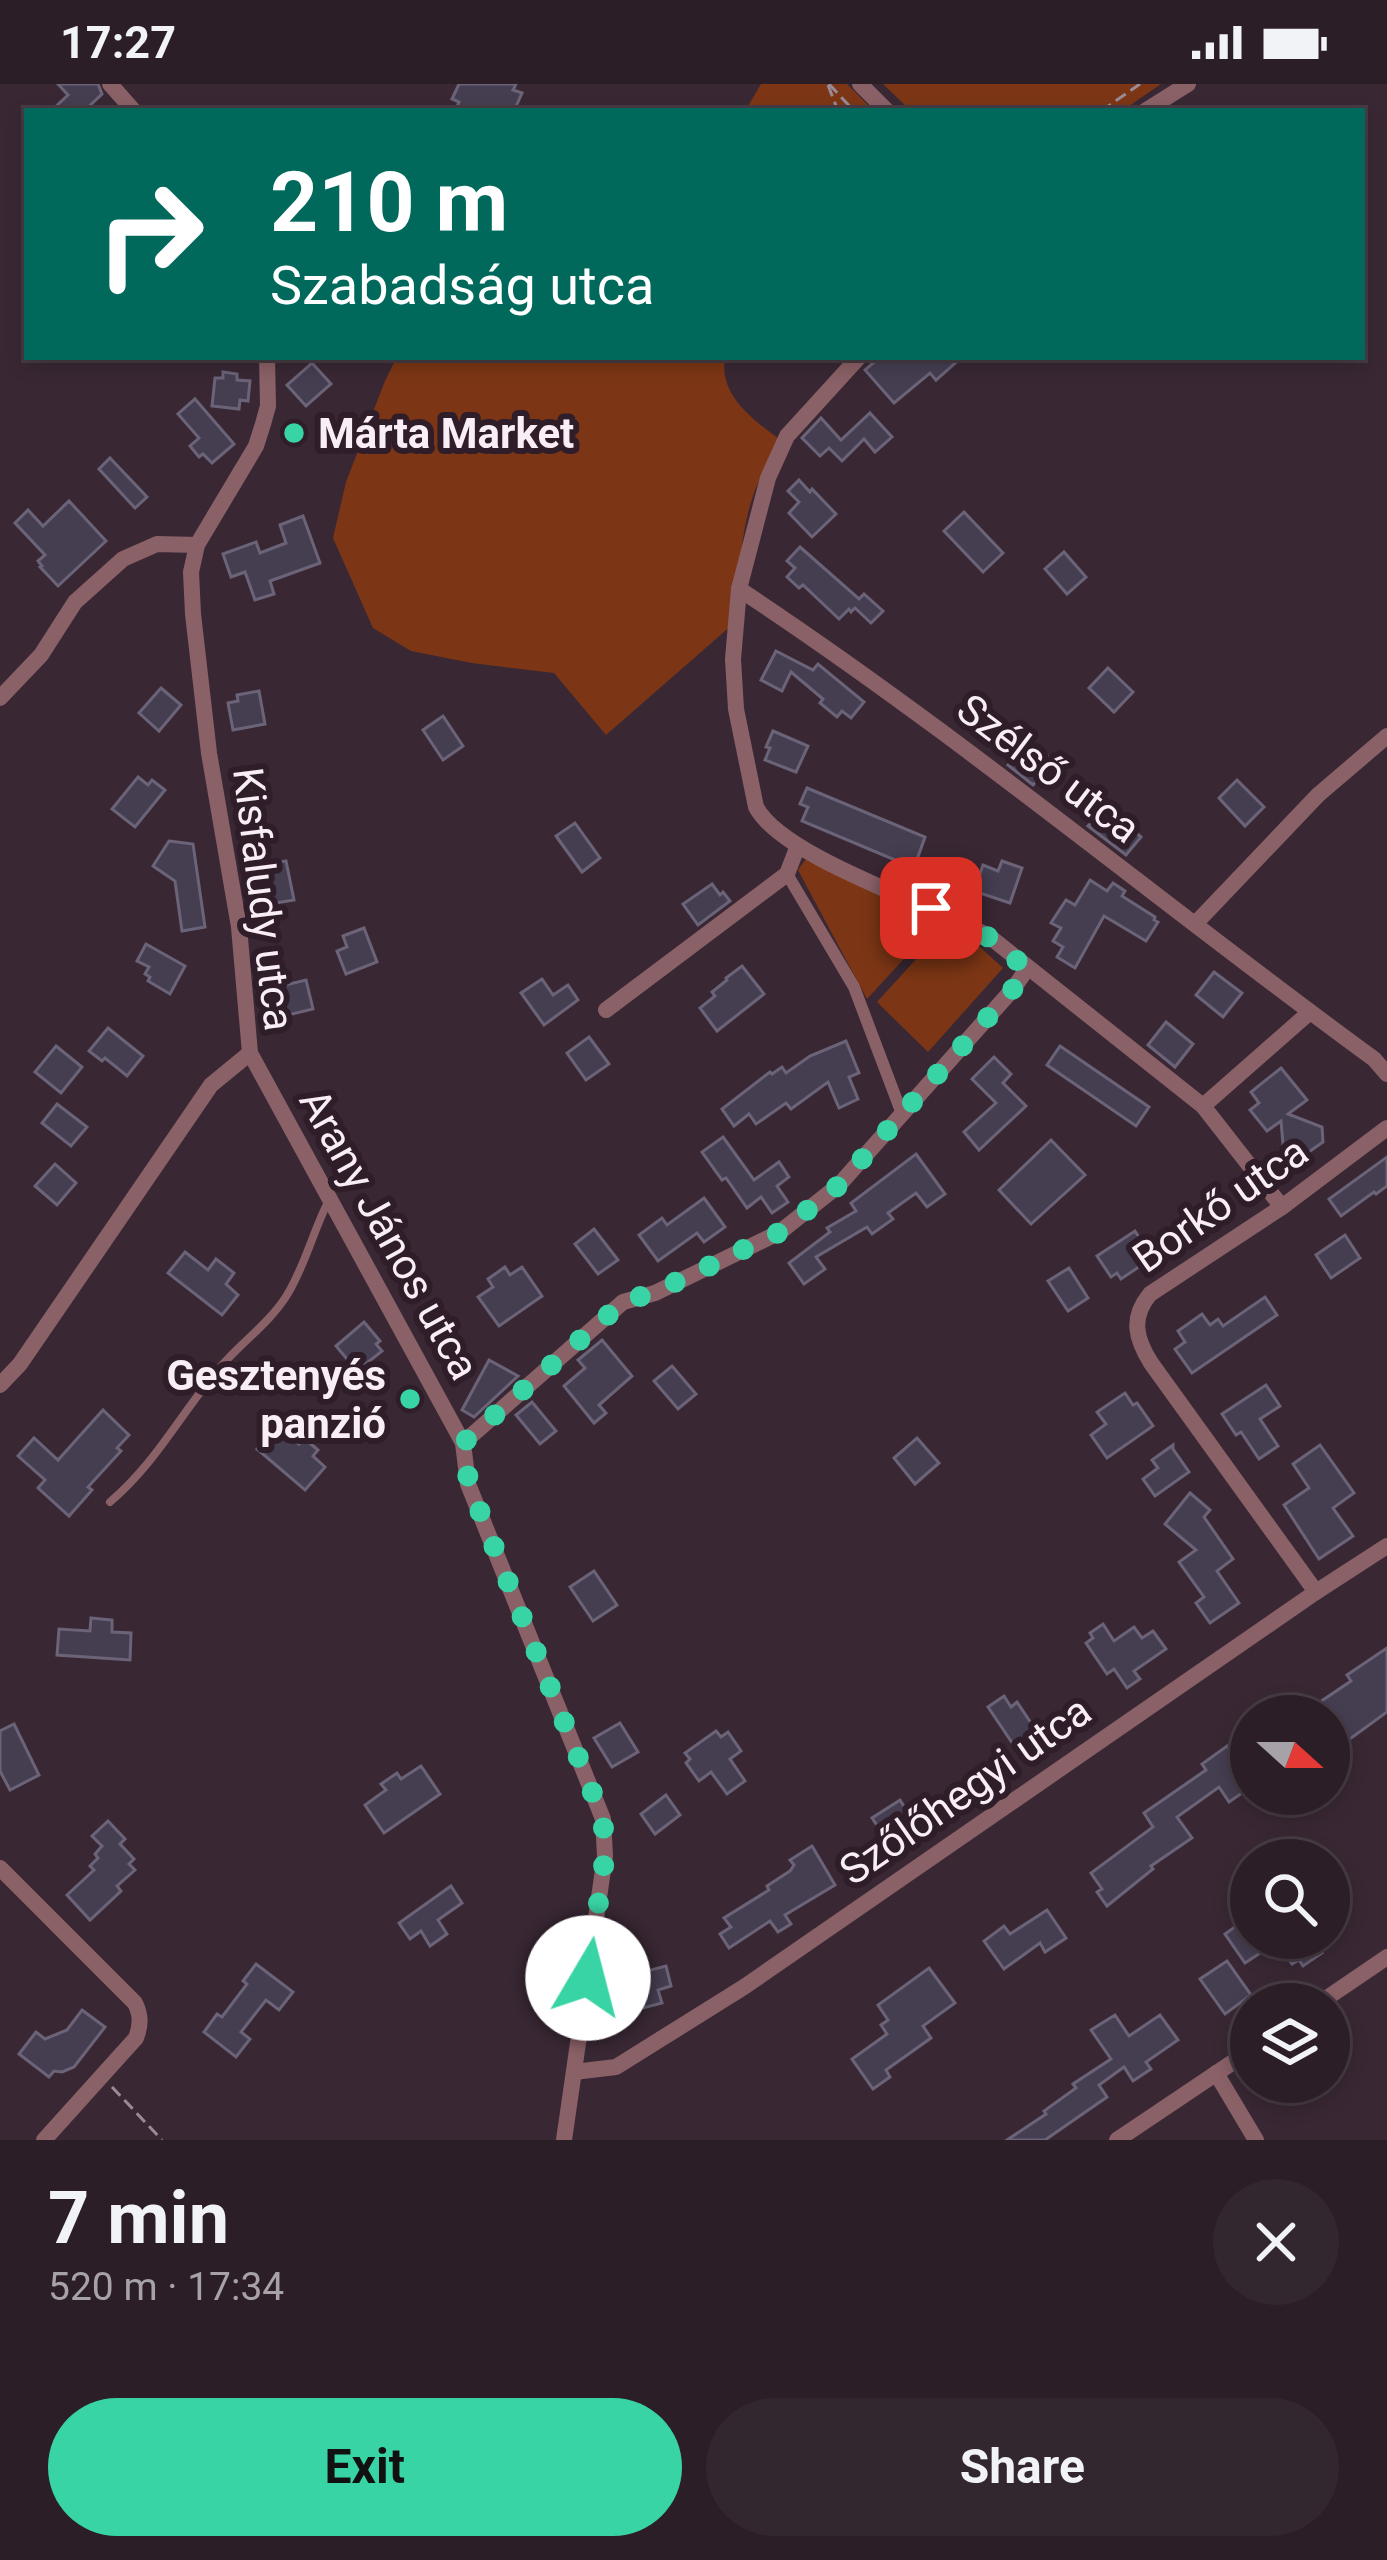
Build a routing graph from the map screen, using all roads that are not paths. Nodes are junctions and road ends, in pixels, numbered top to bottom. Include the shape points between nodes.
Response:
1 (110, 84) edge
2 (860, 84) edge
3 (1188, 84) edge
4 (131, 108) edge
5 (884, 108) edge
6 (1150, 108) edge
7 (267, 360) edge
8 (856, 360) edge
9 (196, 544) junction
10 (739, 589) junction
11 (0, 698) edge
12 (1387, 736) edge
13 (797, 848) junction
14 (787, 874) junction
15 (1196, 923) junction
16 (1027, 969) junction
17 (606, 1010) dead end
18 (1310, 1012) junction
19 (250, 1053) junction
20 (1380, 1053) edge
21 (1387, 1075) edge
22 (1203, 1106) junction
23 (902, 1114) junction
24 (1387, 1128) edge
25 (329, 1199) junction
26 (1282, 1207) junction
27 (0, 1385) edge
28 (463, 1443) junction
29 (110, 1502) dead end
30 (1387, 1546) edge
31 (1316, 1592) junction
32 (0, 1868) edge
33 (1387, 1958) edge
34 (1350, 1983) edge
35 (1230, 2064) edge
36 (574, 2072) junction
37 (1216, 2073) junction
38 (44, 2140) edge
39 (564, 2140) edge
40 (1117, 2140) edge
41 (1256, 2140) edge

1 - 4 street
2 - 5 street
3 - 6 street
7 - 9 street, Kisfaludy utca via 268,406 256,446
8 - 10 street via 787,436
9 - 11 street via 157,544 123,559 75,602
9 - 19 street, Kisfaludy utca via 193,614
10 - 13 street via 736,709 756,807
10 - 15 street, Szélső utca
12 - 15 street via 1318,795
13 - 14 street
13 - 16 street via 960,920
14 - 17 street
14 - 23 street via 854,987
15 - 18 street, Szélső utca
16 - 22 street
16 - 23 street
18 - 20 street, Szélső utca
18 - 22 street
19 - 25 street, Arany János utca
19 - 27 street, Kisfaludy utca via 211,1085
20 - 21 street, Szélső utca
22 - 26 street
23 - 28 street via 839,1185 780,1232 623,1302
24 - 26 street, Borkő utca
25 - 28 street, Arany János utca
25 - 29 lane via 280,1306
26 - 31 street, Borkő utca via 1150,1294 1136,1319 1151,1364
28 - 36 street, Arany János utca via 469,1484 603,1819 605,1856
30 - 31 street, Szőlőhegyi utca
31 - 36 street, Szőlőhegyi utca via 744,1987 628,2061
32 - 38 street via 135,2003 140,2019 136,2038
33 - 34 street
35 - 37 street
36 - 39 street, Arany János utca
37 - 40 street
37 - 41 street

